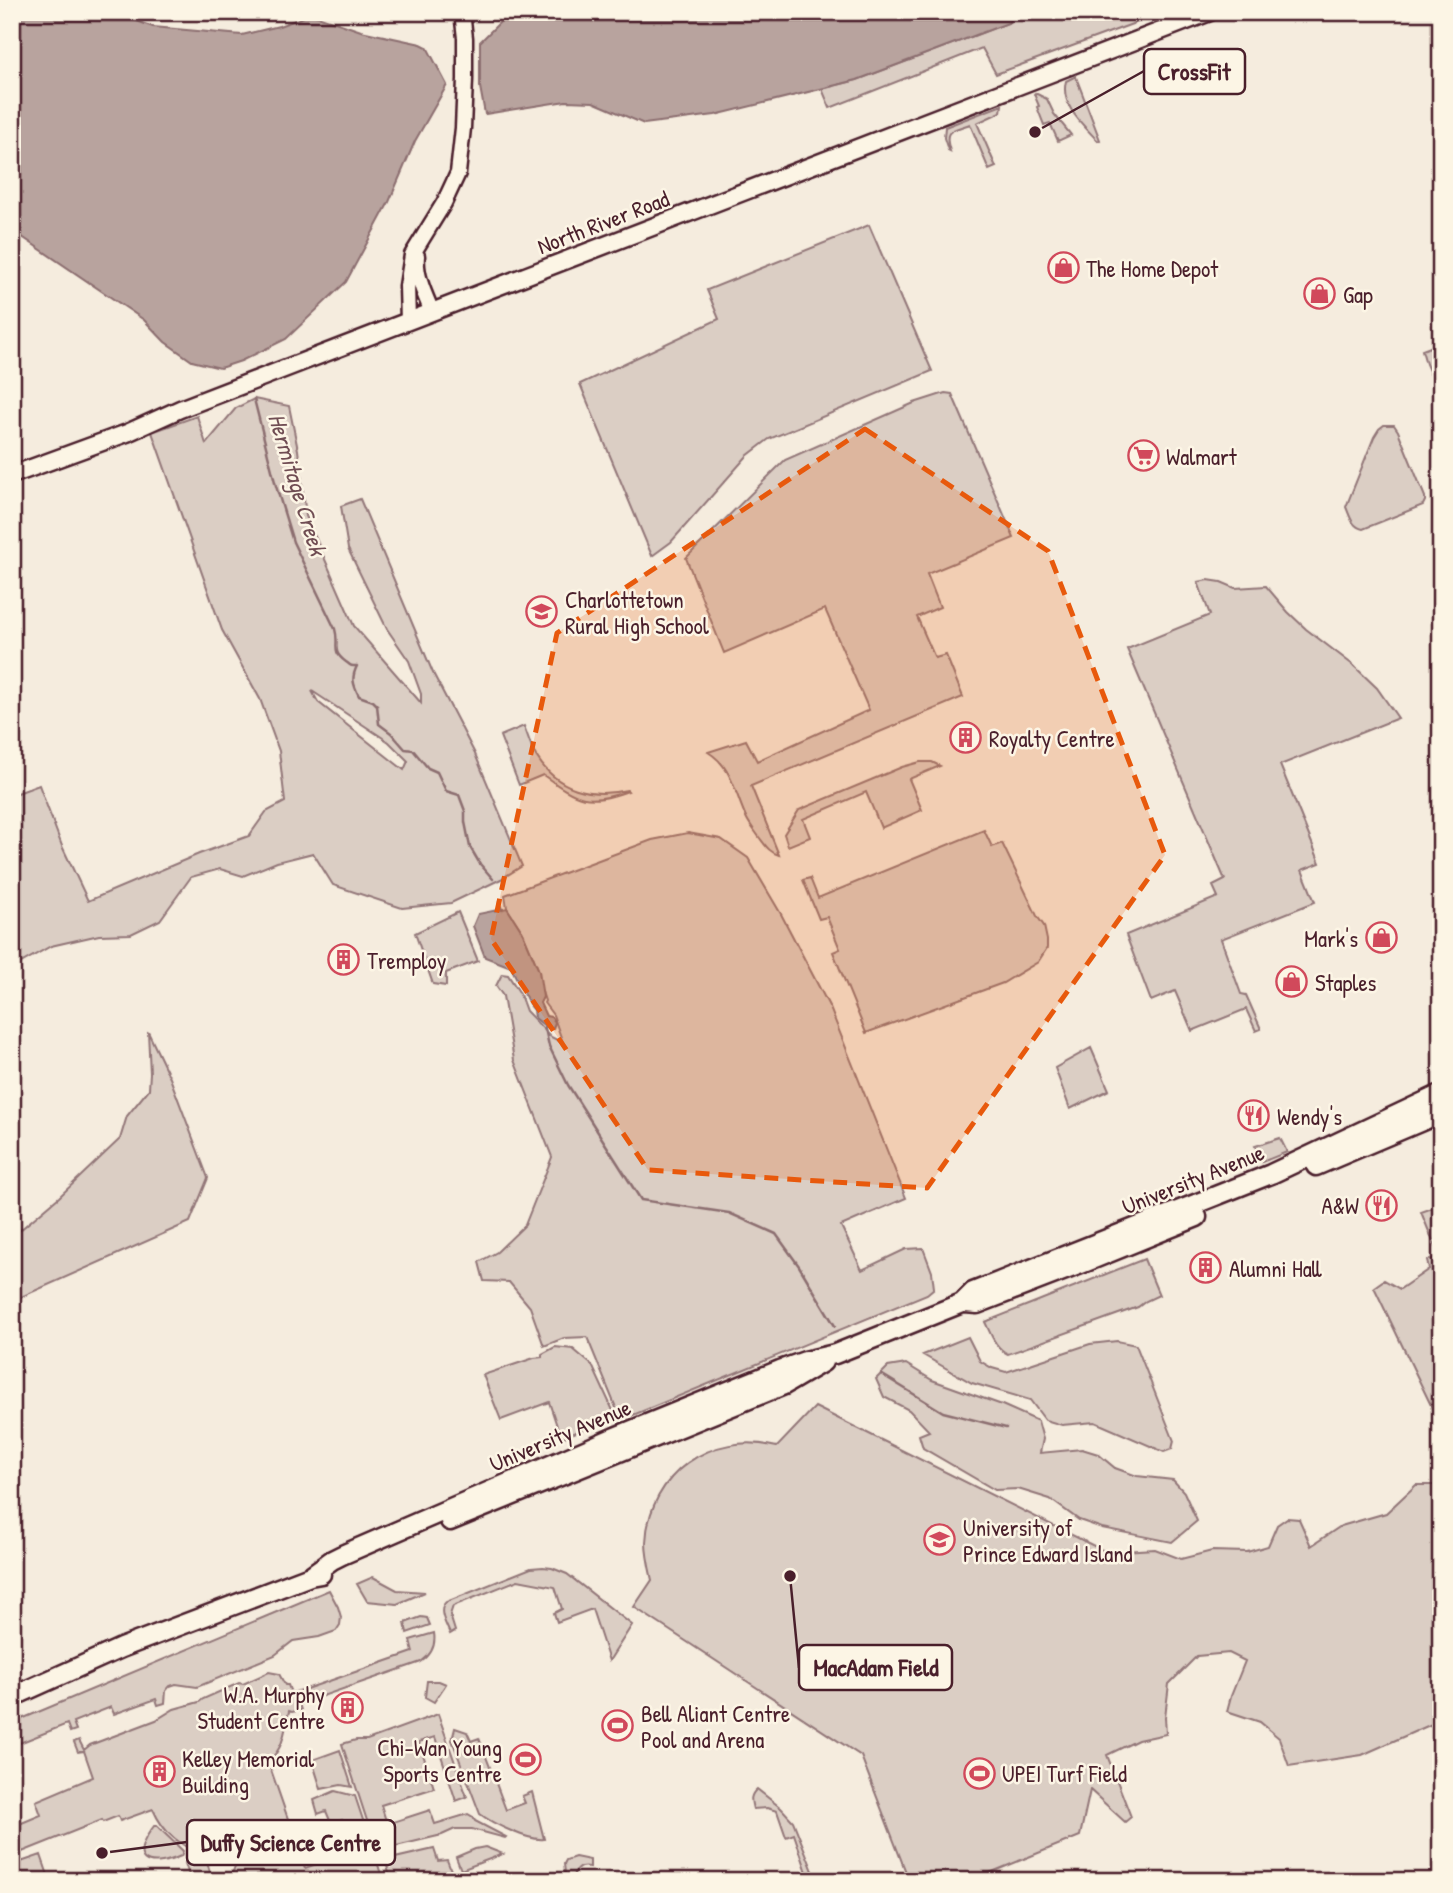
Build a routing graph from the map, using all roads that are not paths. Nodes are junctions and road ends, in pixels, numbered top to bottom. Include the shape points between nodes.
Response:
1 (462, 12) edge
2 (1210, 12) edge
3 (420, 241) junction
4 (432, 312) junction
5 (408, 321) junction
6 (12, 475) edge
7 (1441, 1094) edge
8 (1441, 1113) edge
9 (962, 1303) junction
10 (12, 1697) edge

1 - 3 street via 465,79 458,173
2 - 4 main road, North River Road
3 - 4 street via 416,261
3 - 5 street via 412,256 407,286
4 - 5 main road, North River Road
5 - 6 main road, North River Road
7 - 9 main road, University Avenue via 1271,1174 973,1292
8 - 9 main road, University Avenue via 1086,1262 977,1304
9 - 10 main road, University Avenue via 835,1354 784,1385 353,1563 121,1648

